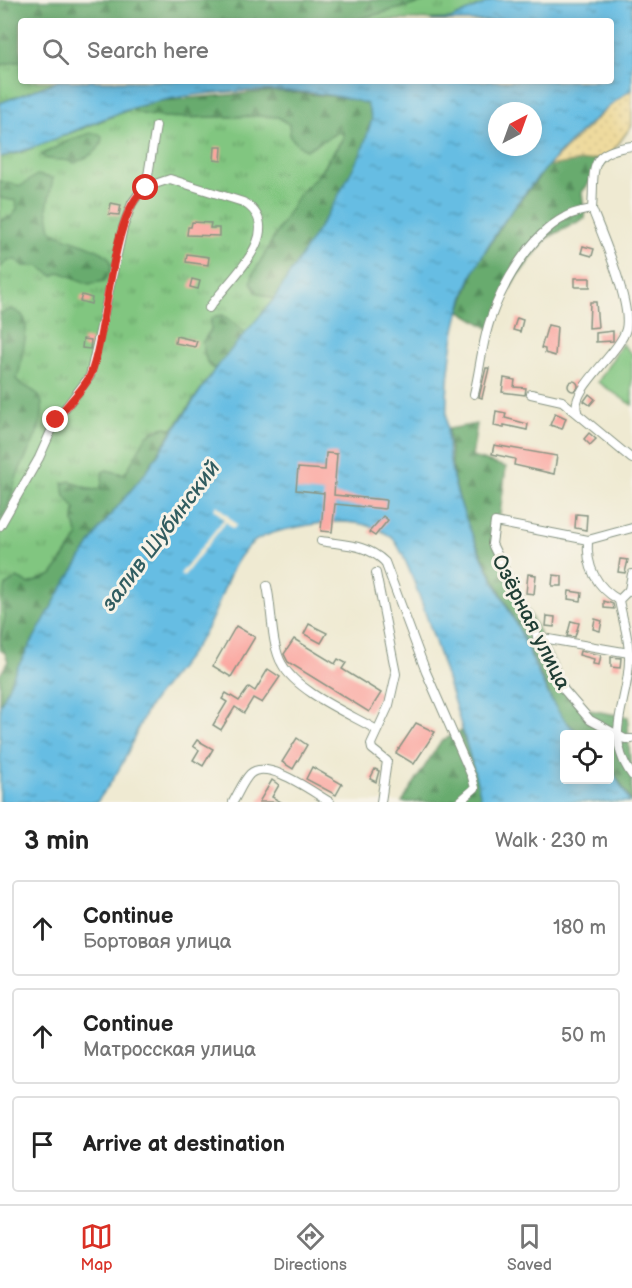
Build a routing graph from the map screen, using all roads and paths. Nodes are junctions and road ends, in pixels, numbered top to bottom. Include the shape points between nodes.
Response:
1 (156, 126) dead end
2 (632, 146) edge
3 (143, 190) junction
4 (592, 209) junction
5 (208, 308) dead end
6 (632, 320) edge
7 (626, 328) junction
8 (474, 394) dead end
9 (531, 394) dead end
10 (577, 411) junction
11 (632, 459) edge
12 (0, 526) edge
13 (632, 528) edge
14 (588, 540) junction
15 (321, 541) dead end
16 (376, 573) dead end
17 (632, 574) edge
18 (267, 586) dead end
19 (631, 590) edge
20 (619, 600) junction
21 (537, 637) junction
22 (629, 653) junction
23 (377, 730) junction
24 (617, 733) junction
25 (632, 740) edge
26 (632, 775) edge
27 (233, 802) edge
28 (330, 802) edge
29 (381, 802) edge
30 (459, 802) edge

1 - 3 street
2 - 4 street via 610,148 598,158
3 - 5 street via 170,179 243,202 256,214 262,230 260,240
3 - 12 street via 123,228 90,375 56,420
4 - 7 street via 622,297
4 - 8 street via 555,223 505,282 489,323
6 - 7 street
7 - 10 street via 578,398
9 - 10 street via 562,400
10 - 11 street
13 - 14 street
14 - 20 street via 587,554 594,577
14 - 21 street, Озёрная улица via 495,522 492,544
15 - 30 street via 362,547 375,552 384,562 472,777 475,788
16 - 23 street via 396,674 389,705
17 - 19 street
18 - 23 street via 281,663 308,689
19 - 20 street
20 - 22 street
21 - 22 street
21 - 24 street, Озёрная улица via 564,690 590,720
22 - 24 street
23 - 29 street via 370,744 387,761
24 - 25 street, Озёрная улица
24 - 26 street via 621,760
27 - 28 street via 249,775 262,769 273,770

